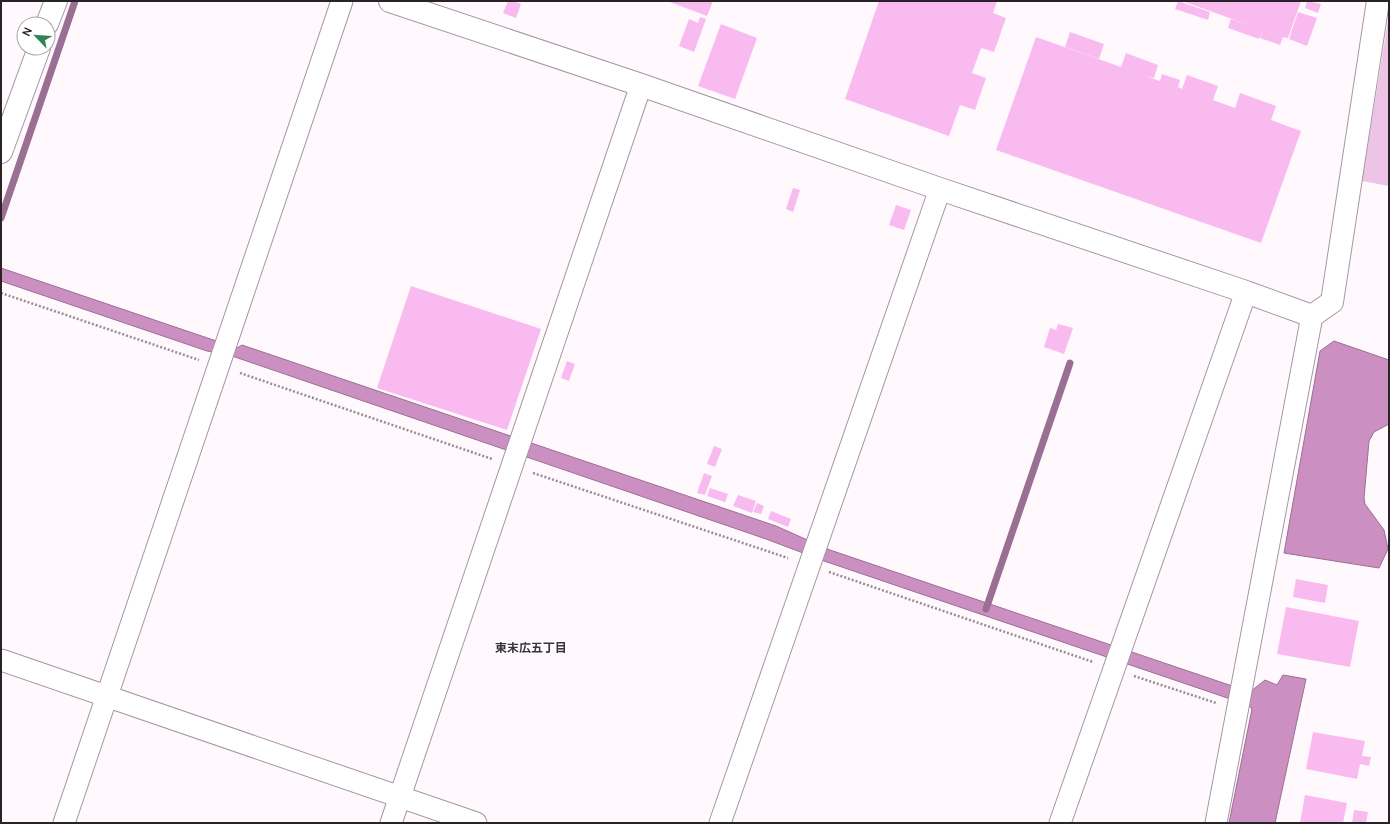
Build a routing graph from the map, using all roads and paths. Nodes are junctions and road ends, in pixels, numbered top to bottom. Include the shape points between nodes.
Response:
1 (56, 1) edge
2 (342, 1) edge
3 (390, 1) edge
4 (1378, 1) edge
5 (50, 16) edge
6 (35, 56) edge
7 (641, 85) junction
8 (1, 152) edge
9 (940, 189) junction
10 (1246, 292) junction
11 (1, 293) edge
12 (1312, 316) junction
13 (222, 356) junction
14 (516, 454) junction
15 (811, 563) junction
16 (1117, 659) junction
17 (1, 660) edge
18 (108, 696) junction
19 (1239, 700) junction
20 (400, 796) junction
21 (64, 823) edge
22 (391, 823) edge
23 (476, 823) edge
24 (720, 823) edge
25 (1060, 823) edge
26 (1216, 823) edge

1 - 5 street
2 - 13 street
3 - 7 street
4 - 12 street via 1332,302
6 - 8 street
7 - 9 street
7 - 14 street
9 - 10 street
9 - 15 street
10 - 12 street
10 - 16 street
11 - 13 path
12 - 19 street
13 - 14 path
13 - 18 street
14 - 15 path
14 - 20 street
15 - 16 path
15 - 24 street
16 - 19 path
16 - 25 street
17 - 18 street
18 - 20 street
18 - 21 street
19 - 26 street
20 - 22 street
20 - 23 street

